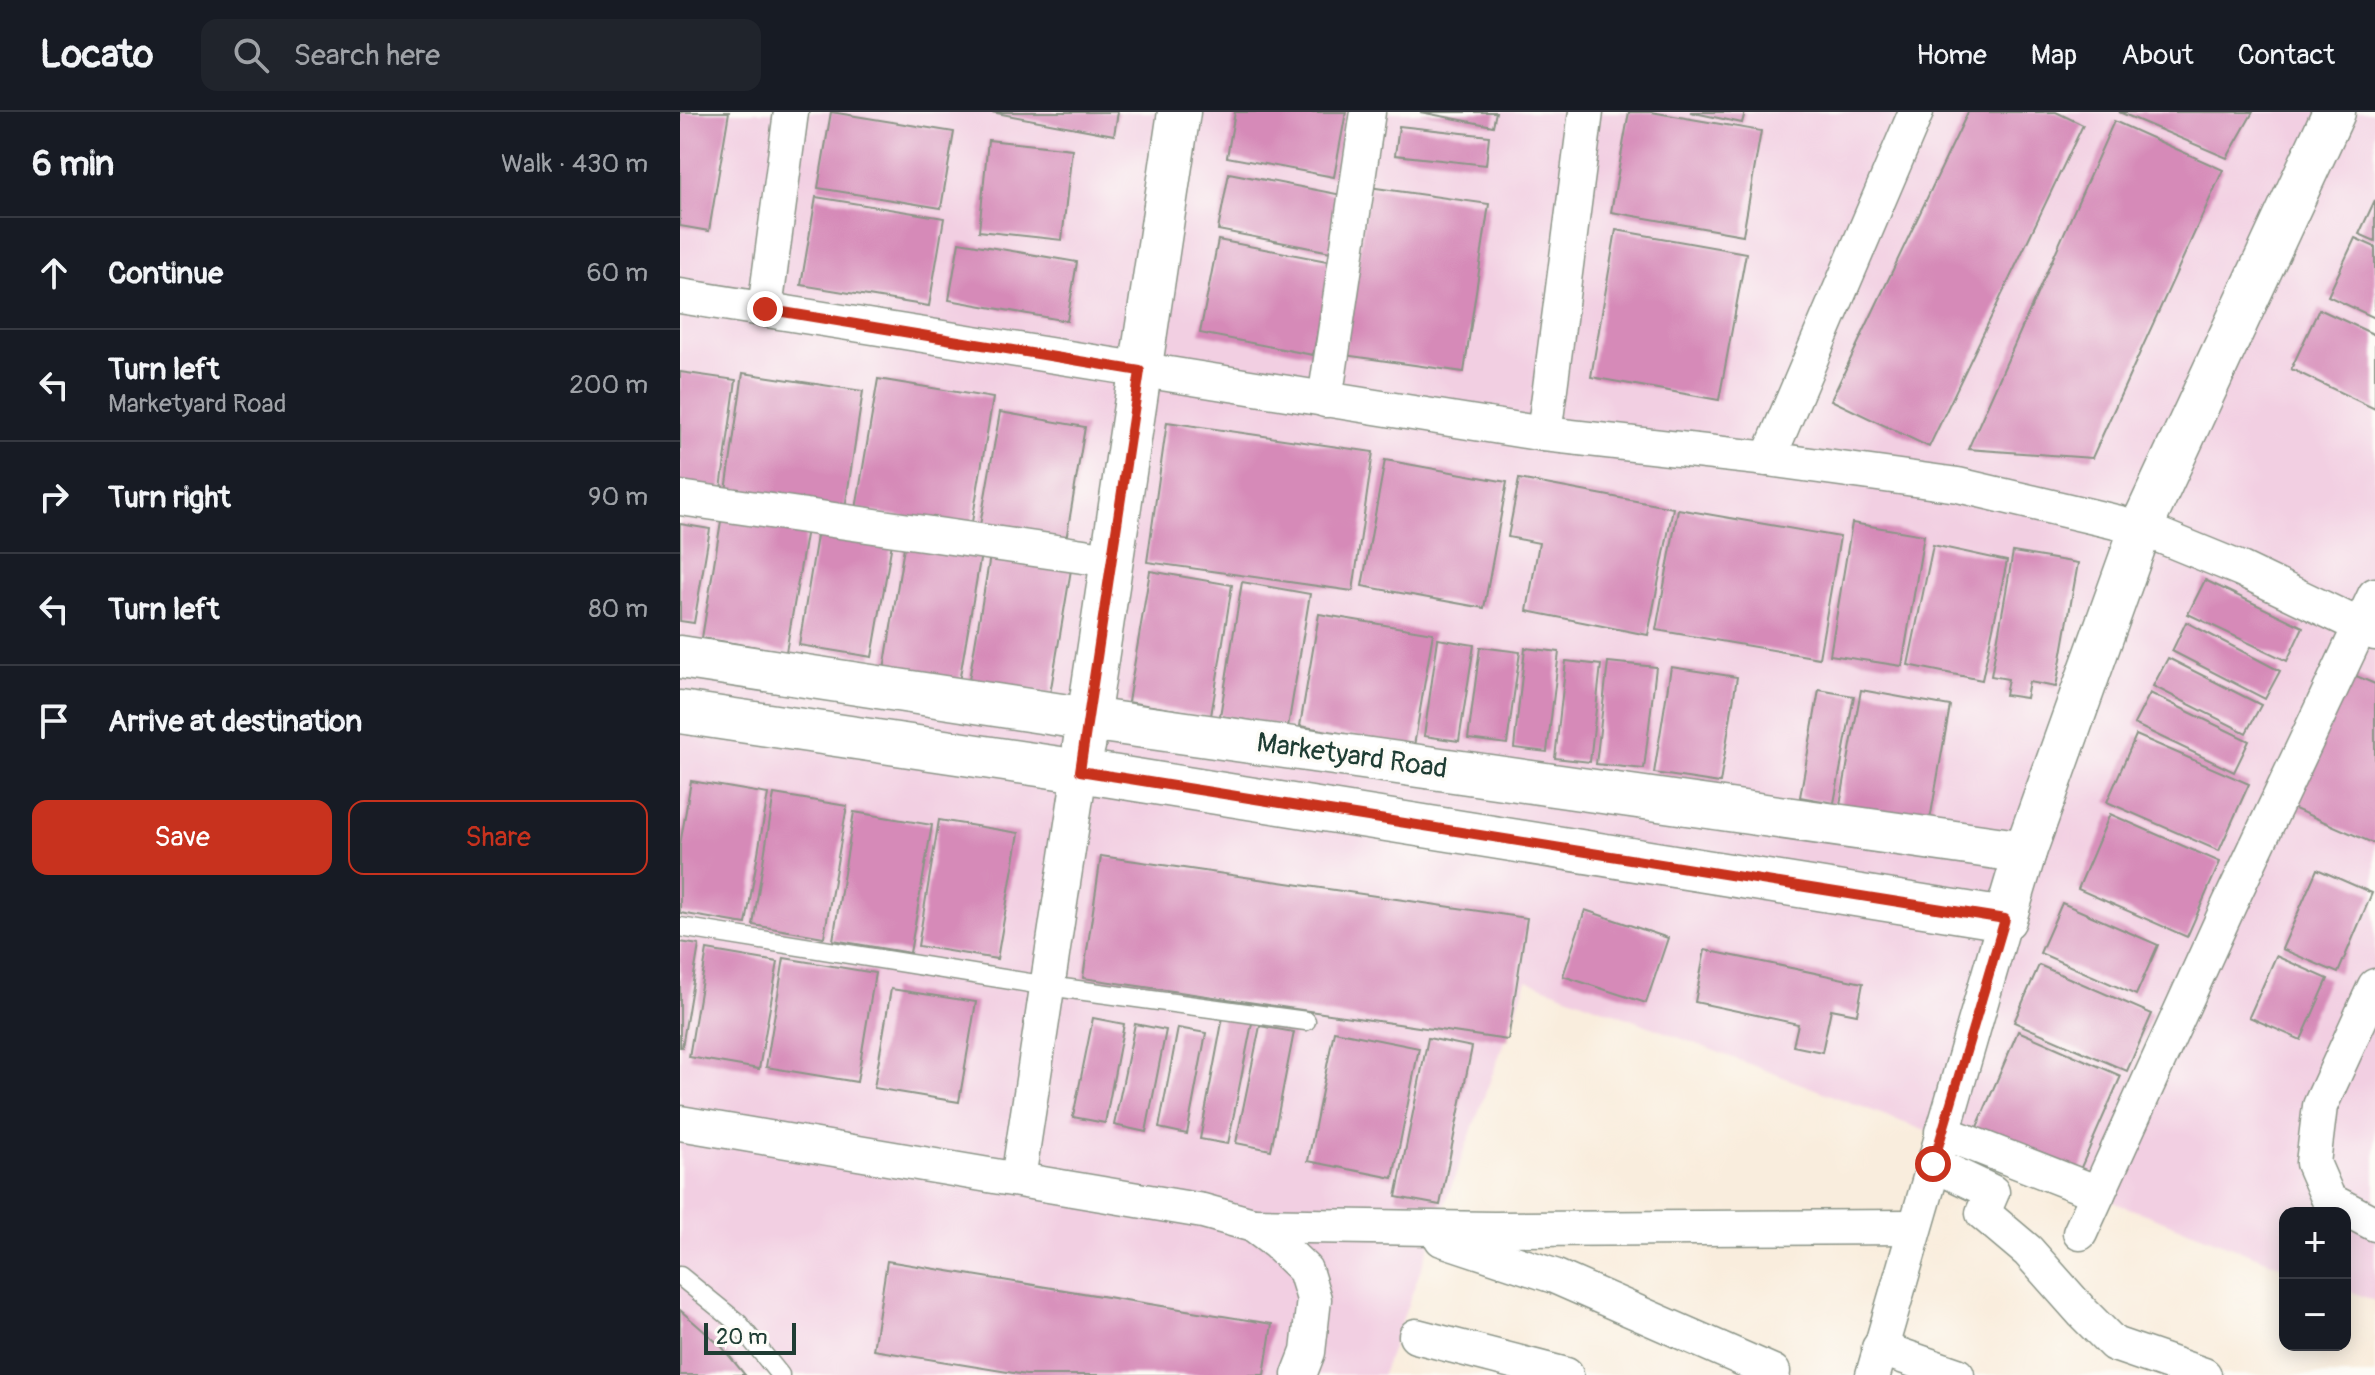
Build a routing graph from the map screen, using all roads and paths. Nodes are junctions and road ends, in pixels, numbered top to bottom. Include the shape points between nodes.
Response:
1 (791, 112) edge
2 (1179, 112) edge
3 (1368, 112) edge
4 (1586, 112) edge
5 (1916, 112) edge
6 (2334, 112) edge
7 (680, 296) edge
8 (765, 309) junction
9 (1140, 371) junction
10 (1325, 400) junction
11 (1544, 434) junction
12 (1768, 459) junction
13 (680, 498) edge
14 (2141, 528) junction
15 (1111, 560) junction
16 (2375, 595) edge
17 (2368, 629) edge
18 (680, 657) edge
19 (680, 712) edge
20 (1088, 719) junction
21 (1080, 771) junction
22 (2025, 852) junction
23 (2005, 919) junction
24 (680, 927) edge
25 (1048, 986) junction
26 (2375, 986) edge
27 (1306, 1021) dead end
28 (680, 1123) edge
29 (1938, 1148) junction
30 (1018, 1179) junction
31 (2098, 1193) junction
32 (2375, 1224) edge
33 (1253, 1225) junction
34 (1915, 1227) junction
35 (1434, 1228) junction
36 (2080, 1233) dead end
37 (680, 1276) edge
38 (1416, 1336) dead end
39 (1876, 1362) edge
40 (1773, 1372) dead end
41 (779, 1373) edge
42 (799, 1375) edge
43 (1299, 1375) edge
44 (1566, 1375) edge
45 (1957, 1375) edge
46 (2204, 1375) edge

1 - 8 street
2 - 9 street
3 - 10 street
4 - 11 street
5 - 12 street
6 - 14 street
7 - 8 street
8 - 9 street
9 - 10 street
9 - 15 street
10 - 11 street
11 - 12 street
12 - 14 street via 1958,485
13 - 15 street
14 - 17 street
14 - 22 street
15 - 20 street
16 - 17 street
17 - 31 street via 2236,891
18 - 20 street, Marketyard Road
19 - 21 street, Marketyard Road
20 - 21 street
20 - 22 street, Marketyard Road
21 - 23 street, Marketyard Road
21 - 25 street
22 - 23 street
23 - 29 street
24 - 25 lane
25 - 27 lane
25 - 30 street
26 - 32 street via 2320,1106 2313,1163 2329,1200
28 - 30 street
29 - 31 street
29 - 34 street
29 - 46 street via 1992,1192 1983,1213 2028,1251 2114,1344
30 - 33 street via 1203,1211
31 - 36 street
33 - 35 street
33 - 43 street via 1305,1270 1314,1299 1308,1352
34 - 35 street
34 - 39 street
35 - 40 street via 1442,1239 1554,1276
37 - 41 lane via 739,1324
38 - 44 street
39 - 45 street
41 - 42 lane

